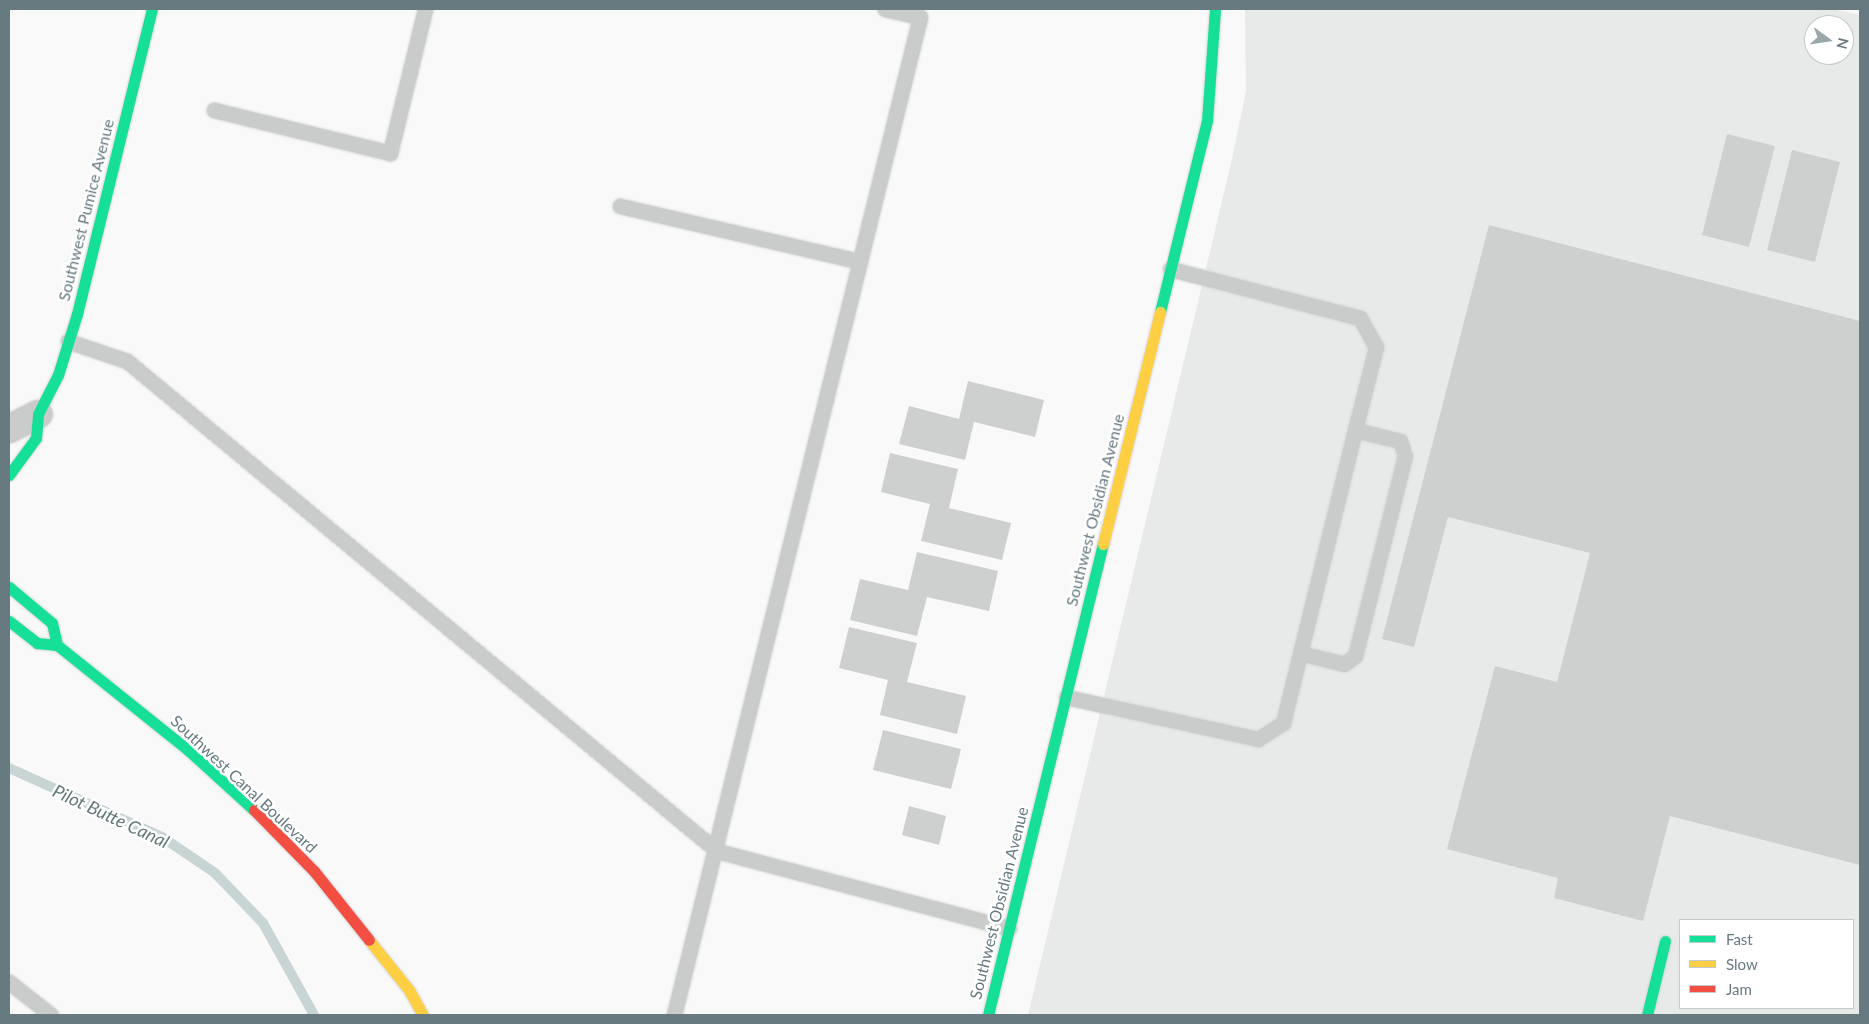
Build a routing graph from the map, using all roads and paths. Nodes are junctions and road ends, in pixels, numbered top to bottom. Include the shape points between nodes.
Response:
1 (152, 9) edge
2 (425, 9) edge
3 (885, 9) edge
4 (1215, 9) edge
5 (214, 110) dead end
6 (620, 206) dead end
7 (858, 261) junction
8 (1170, 269) junction
9 (68, 341) junction
10 (38, 414) junction
11 (9, 429) edge
12 (1355, 430) junction
13 (9, 475) edge
14 (9, 587) edge
15 (9, 621) edge
16 (57, 645) junction
17 (1300, 653) junction
18 (1066, 697) junction
19 (718, 851) junction
20 (1009, 928) junction
21 (1665, 941) dead end
22 (9, 982) edge
23 (51, 1015) edge
24 (423, 1015) edge
25 (674, 1015) edge
26 (988, 1015) edge
27 (1647, 1015) edge

1 - 9 street, Southwest Pumice Avenue
2 - 5 lane via 390,153
3 - 7 lane via 920,17
4 - 8 street, Southwest Obsidian Avenue via 1207,122
6 - 7 lane
7 - 19 lane
8 - 12 lane via 1360,318 1376,347
8 - 18 street, Southwest Obsidian Avenue
9 - 10 street, Southwest Pumice Avenue via 58,375
9 - 19 lane via 127,361
10 - 11 street
10 - 13 street via 36,438
12 - 17 lane
12 - 17 lane via 1400,442 1405,456 1355,656 1344,664
14 - 16 street via 52,623
15 - 16 street, Southwest Canal Boulevard via 37,644
16 - 24 street, Southwest Canal Boulevard via 188,750 308,865 409,990
17 - 18 lane via 1282,722 1258,739
18 - 20 street, Southwest Obsidian Avenue
19 - 20 lane
19 - 25 lane
20 - 26 street, Southwest Obsidian Avenue
21 - 27 street
22 - 23 lane

